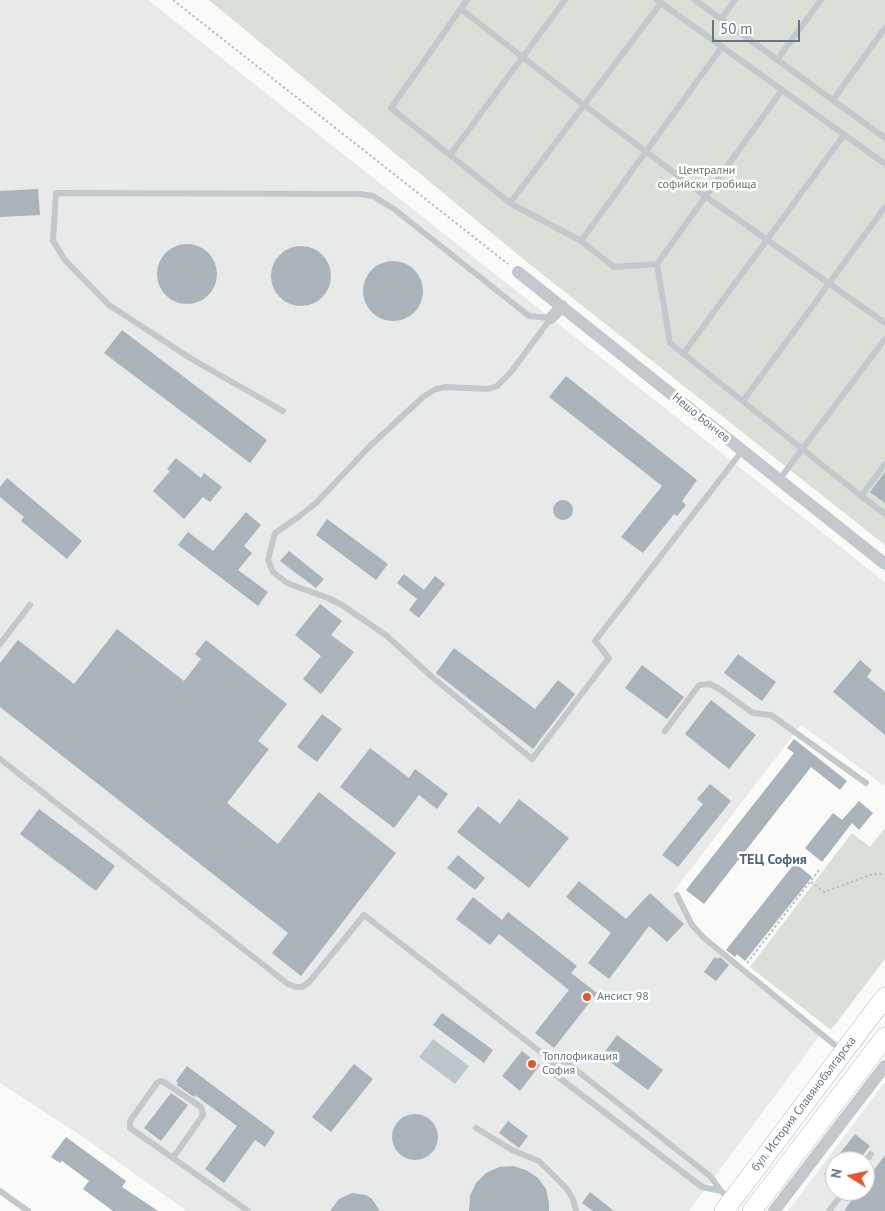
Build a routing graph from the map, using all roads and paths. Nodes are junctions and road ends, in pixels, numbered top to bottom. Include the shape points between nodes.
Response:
1 (173, 0) edge
2 (467, 0) edge
3 (565, 0) edge
4 (696, 0) edge
5 (735, 0) edge
6 (821, 0) edge
7 (659, 1) edge
8 (461, 9) junction
9 (721, 19) junction
10 (885, 28) edge
11 (722, 47) junction
12 (522, 57) junction
13 (777, 60) junction
14 (782, 90) junction
15 (833, 100) junction
16 (584, 105) junction
17 (844, 134) junction
18 (885, 138) edge
19 (647, 152) junction
20 (450, 155) junction
21 (885, 164) edge
22 (705, 196) junction
23 (510, 203) junction
24 (885, 207) edge
25 (767, 240) junction
26 (581, 241) junction
27 (657, 264) junction
28 (518, 272) joint
29 (829, 284) junction
30 (562, 306) junction
31 (551, 318) junction
32 (885, 323) edge
33 (885, 339) edge
34 (683, 354) junction
35 (743, 401) junction
36 (283, 411) dead end
37 (802, 450) junction
38 (742, 451) junction
39 (885, 464) edge
40 (779, 480) junction
41 (861, 496) junction
42 (885, 514) edge
43 (885, 564) edge
44 (30, 605) dead end
45 (0, 644) edge
46 (665, 731) dead end
47 (0, 759) edge
48 (866, 783) dead end
49 (820, 869) dead end
50 (885, 873) edge
51 (811, 882) junction
52 (677, 895) dead end
53 (743, 969) junction
54 (885, 997) edge
55 (885, 1037) edge
56 (843, 1052) junction
57 (551, 1060) junction
58 (885, 1066) edge
59 (476, 1128) dead end
60 (173, 1158) junction
61 (0, 1191) edge
62 (726, 1201) edge
63 (28, 1211) edge
64 (248, 1211) edge
65 (576, 1211) edge
66 (752, 1211) edge
67 (774, 1211) edge

1 - 28 path
2 - 8 lane
3 - 12 lane
4 - 9 lane
5 - 9 lane
6 - 13 lane
7 - 11 lane
7 - 16 lane
8 - 12 lane
8 - 20 lane via 390,108
9 - 13 lane
10 - 15 lane
11 - 14 lane
11 - 19 lane
12 - 16 lane
12 - 20 lane
13 - 15 lane
14 - 17 lane
14 - 22 lane
15 - 18 lane
16 - 19 lane
16 - 23 lane
17 - 21 lane
17 - 25 lane
19 - 22 lane
19 - 26 lane
20 - 23 lane
22 - 25 lane
22 - 27 lane
23 - 26 lane
24 - 29 lane
25 - 29 lane
25 - 34 lane
26 - 27 lane via 614,267
27 - 34 lane via 670,343
28 - 30 street, Нешо Бончев
29 - 32 lane
29 - 35 lane
30 - 31 street
30 - 38 street, Нешо Бончев
31 - 36 lane via 529,316 373,196 56,193 53,241 64,260 109,305 190,358
31 - 38 lane via 512,372 497,386 488,389 446,387 423,397 350,465 317,502 275,533 268,560 274,572 287,583 342,605 387,636 532,759 609,658 595,641
33 - 37 lane
34 - 35 lane
35 - 37 lane
37 - 40 lane
37 - 41 lane
38 - 40 street, Нешо Бончев
39 - 41 lane
40 - 43 street, Нешо Бончев
41 - 42 lane
44 - 45 lane
46 - 48 lane via 699,685 710,684 753,713 771,714
47 - 57 lane via 288,984 302,987 310,981 364,915
49 - 51 path
50 - 51 path via 870,875 824,892
51 - 53 path
52 - 53 lane via 692,925
53 - 56 lane
54 - 56 main road, бул. История Славянобългарска
55 - 66 main road, бул. История Славянобългарска
56 - 62 main road, бул. История Славянобългарска
57 - 62 lane via 557,1076 702,1187
57 - 62 lane via 566,1062 710,1176
58 - 67 street
59 - 65 lane via 512,1150 539,1160 566,1188
60 - 60 lane via 203,1115 201,1106 160,1081 129,1124 130,1128
60 - 64 lane
61 - 63 lane

